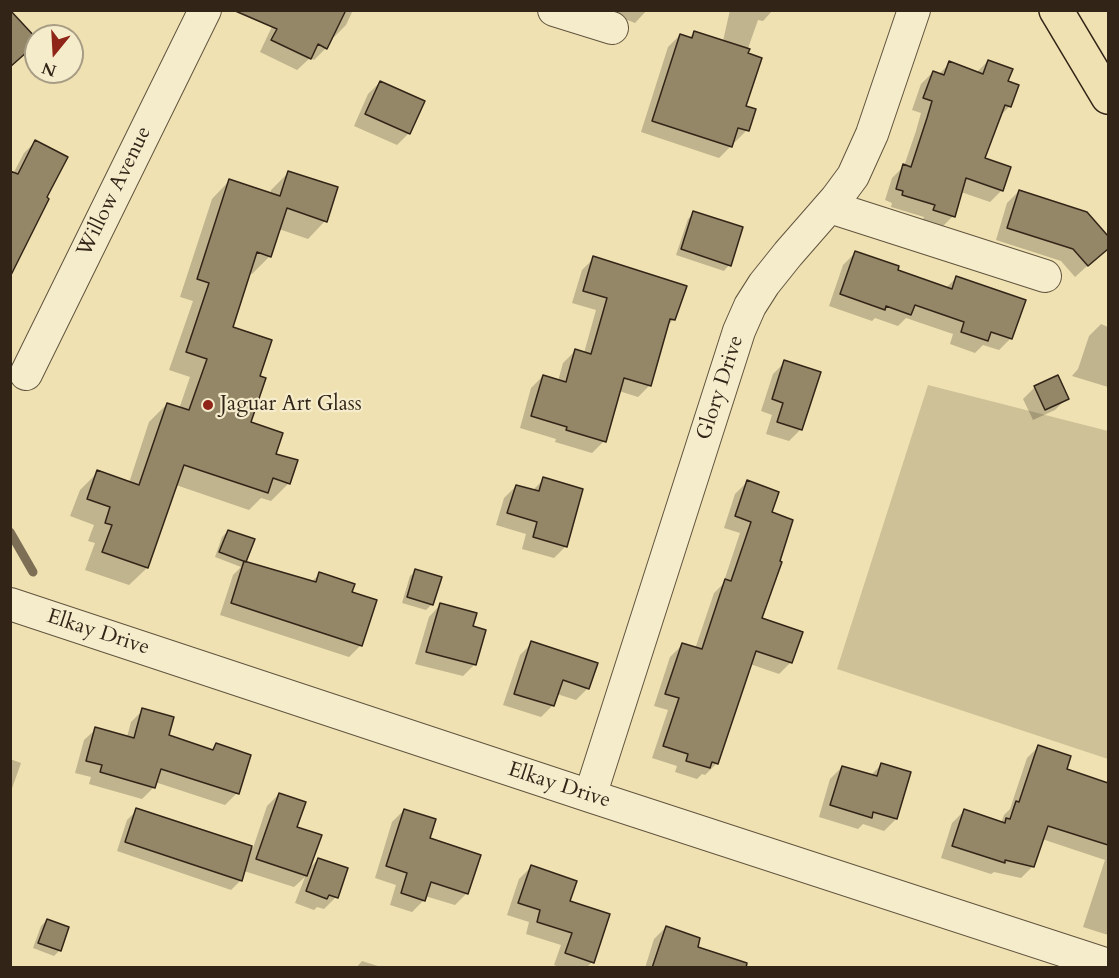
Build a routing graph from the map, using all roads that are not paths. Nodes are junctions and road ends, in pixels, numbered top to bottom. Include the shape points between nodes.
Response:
1 (205, 10) edge
2 (555, 10) edge
3 (914, 10) edge
4 (1056, 10) edge
5 (612, 28) dead end
6 (1108, 97) edge
7 (830, 207) junction
8 (1045, 276) dead end
9 (26, 374) dead end
10 (10, 604) edge
11 (590, 796) junction
12 (1108, 965) edge

1 - 9 street, Willow Avenue
2 - 5 street
3 - 7 street, Glory Drive via 872,134 853,176
4 - 6 main road
7 - 8 street
7 - 11 street, Glory Drive via 764,284 739,331
10 - 11 street, Elkay Drive
11 - 12 street, Elkay Drive

